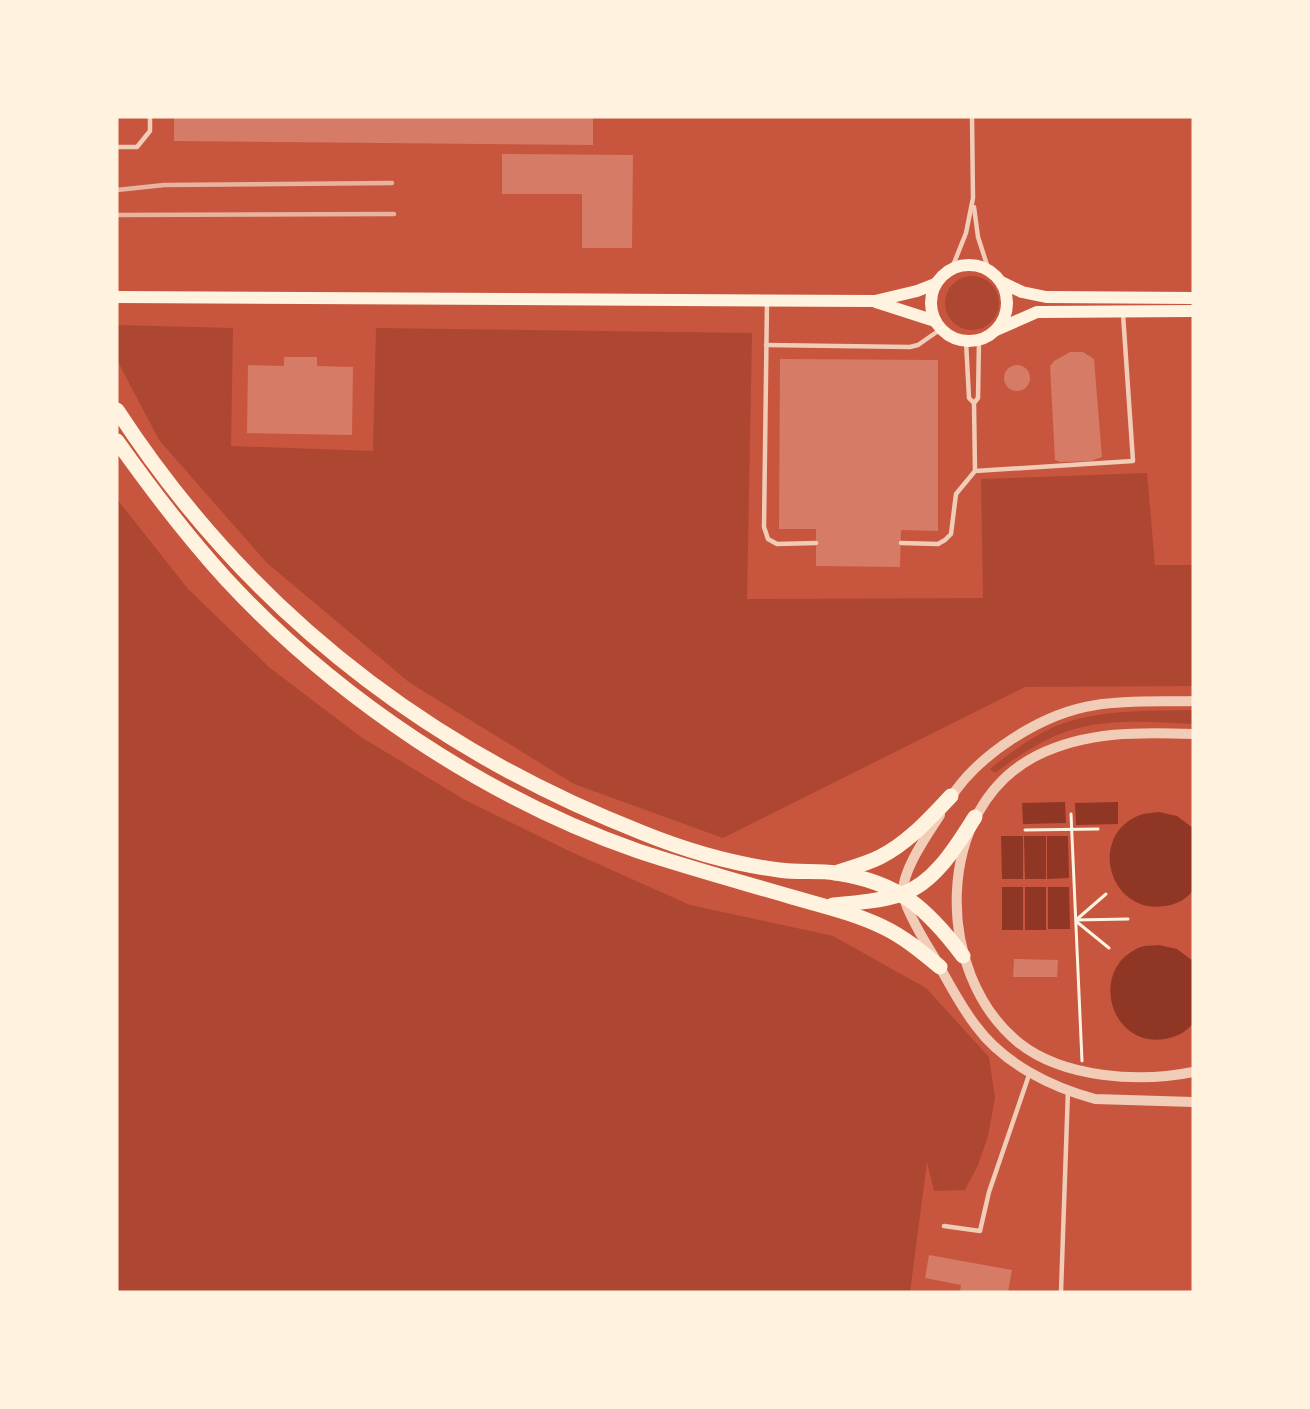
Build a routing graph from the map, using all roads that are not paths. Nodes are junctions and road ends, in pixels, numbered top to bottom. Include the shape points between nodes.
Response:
1 (150, 117) edge
2 (972, 117) edge
3 (117, 147) edge
4 (973, 198) junction
5 (952, 268) junction
6 (989, 271) junction
7 (1001, 282) junction
8 (935, 284) junction
9 (117, 297) edge
10 (1193, 297) edge
11 (767, 300) junction
12 (875, 302) junction
13 (1122, 311) junction
14 (1193, 311) edge
15 (938, 325) junction
16 (995, 330) junction
17 (973, 340) junction
18 (766, 345) junction
19 (974, 403) junction
20 (117, 410) edge
21 (117, 441) edge
22 (975, 471) junction
23 (816, 543) dead end
24 (901, 543) dead end
25 (1193, 701) edge
26 (1193, 734) edge
27 (951, 796) junction
28 (975, 817) junction
29 (835, 873) junction
30 (903, 894) junction
31 (827, 906) junction
32 (963, 956) junction
33 (940, 967) junction
34 (1030, 1072) junction
35 (1193, 1072) edge
36 (1068, 1090) junction
37 (1193, 1102) edge
38 (944, 1226) dead end
39 (1061, 1292) edge

1 - 3 lane via 150,131 137,147
2 - 4 lane
4 - 5 lane via 966,233
4 - 6 lane via 978,237
5 - 6 main road via 978,266
5 - 8 main road
6 - 7 main road
7 - 10 main road via 1046,297
7 - 16 main road via 1007,307
8 - 12 main road
8 - 15 main road via 931,309
9 - 11 main road
11 - 12 main road
11 - 18 lane
12 - 15 main road
13 - 14 main road
13 - 16 main road via 1037,312
13 - 22 lane via 1133,461
15 - 17 main road via 948,335
15 - 18 lane via 918,345 910,347
16 - 17 main road
17 - 19 lane via 978,398
17 - 19 lane via 969,398
18 - 23 lane via 764,527 768,539 777,544
19 - 22 lane
20 - 29 highway via 212,537 261,588 341,661 412,713 535,786 644,834 731,860 780,870
21 - 31 highway via 154,494 226,579 343,686 431,748 514,799 585,830 670,861
22 - 24 lane via 956,494 951,534 945,540 938,544
25 - 27 street via 1094,705 1052,717 993,752
26 - 28 street via 1108,735 1059,746 1005,778
27 - 29 highway via 894,849
27 - 30 street via 912,861
28 - 30 highway via 945,860 922,883
28 - 32 street via 960,861 958,883
29 - 30 highway
30 - 31 highway
30 - 32 highway via 925,910
30 - 33 street
31 - 33 highway via 892,932
32 - 35 street via 985,1001 1008,1032 1036,1054 1064,1066 1112,1076
33 - 34 street via 976,1027 1002,1053
34 - 36 street
34 - 38 lane via 980,1231
36 - 37 street via 1095,1099
36 - 39 lane

